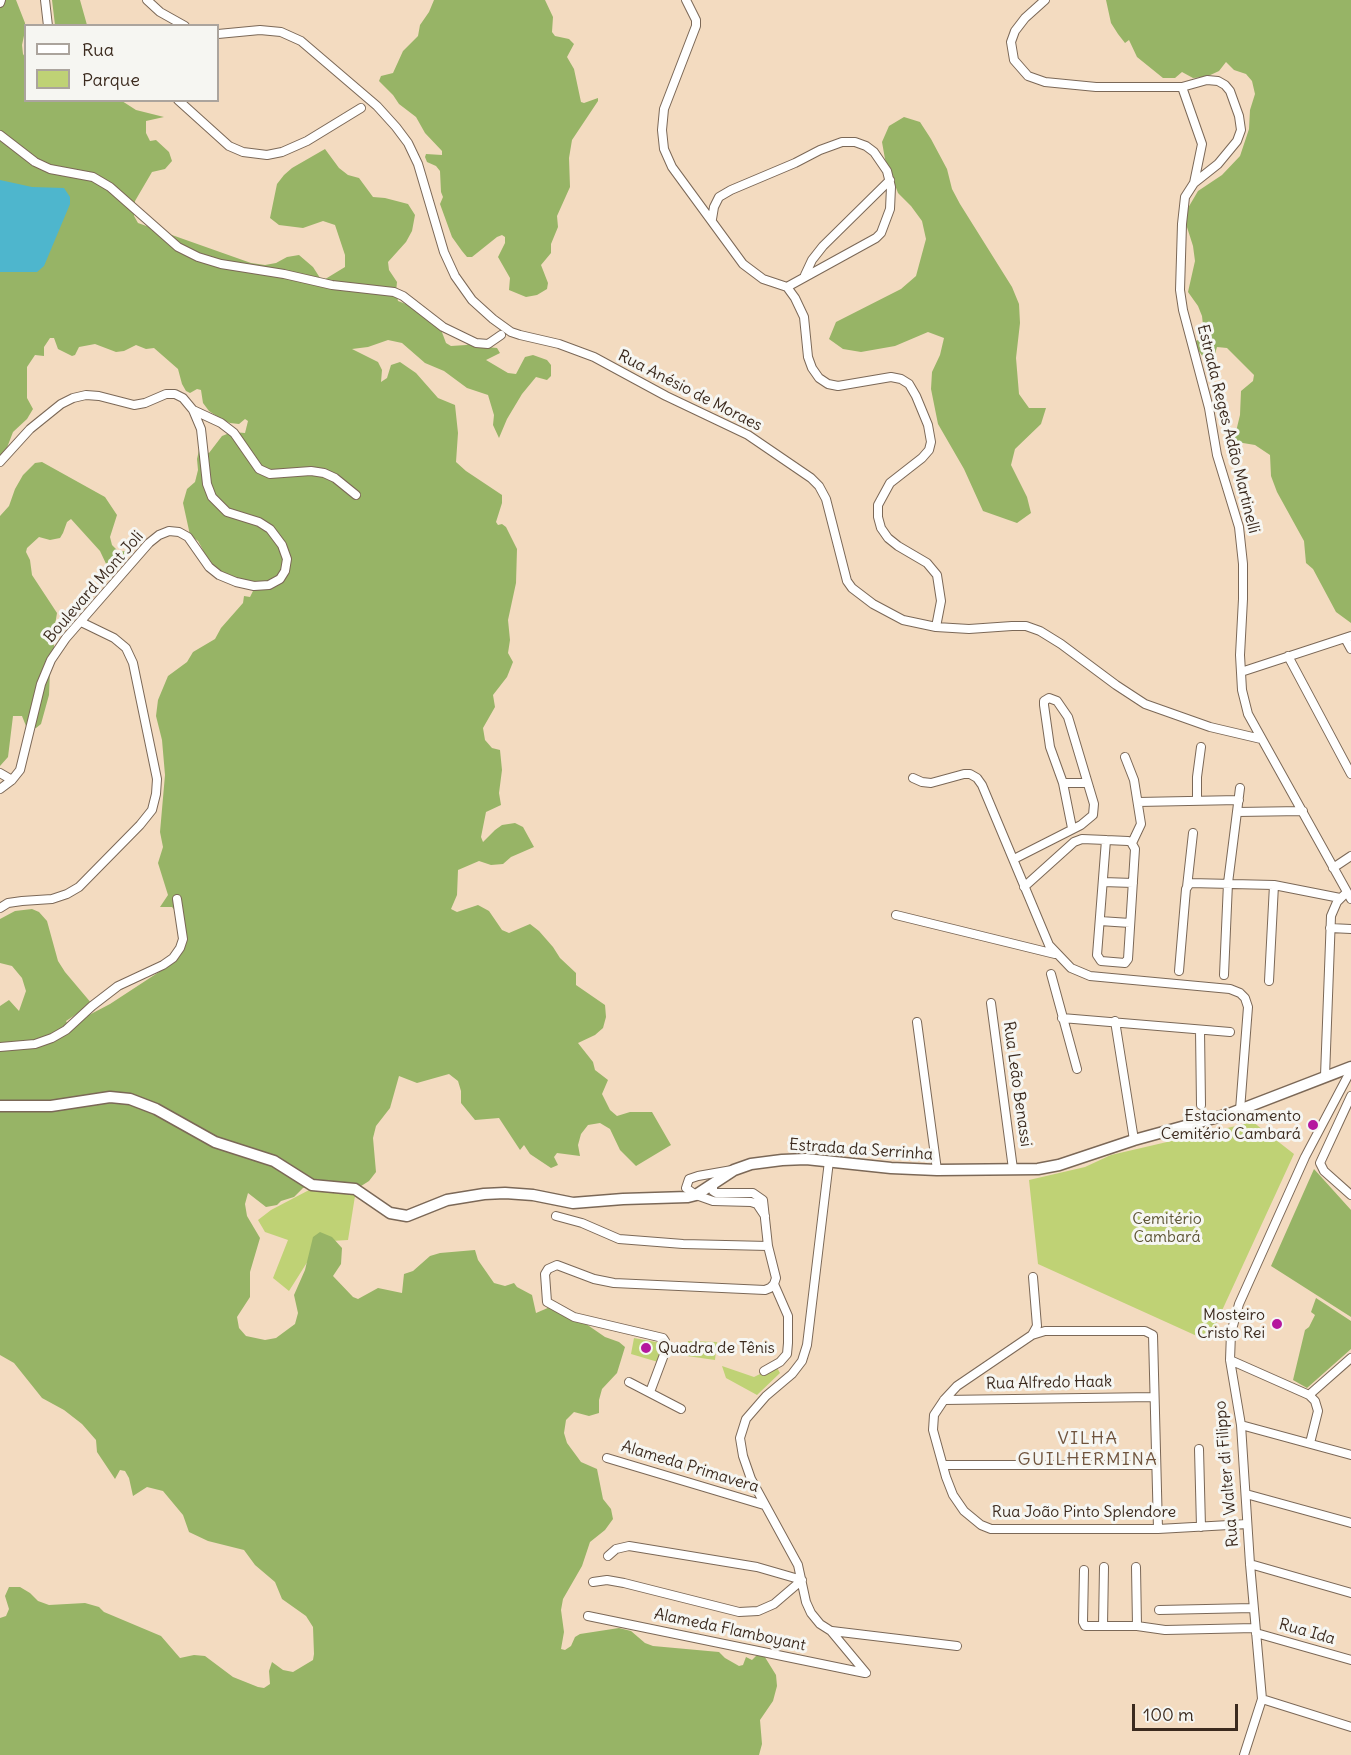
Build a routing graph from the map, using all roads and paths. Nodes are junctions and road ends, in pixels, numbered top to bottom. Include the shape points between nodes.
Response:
1 (45, 0) edge
2 (147, 0) edge
3 (686, 0) edge
4 (1045, 0) edge
5 (48, 24) edge
6 (181, 24) edge
7 (219, 34) edge
8 (1182, 87) junction
9 (180, 102) edge
10 (361, 108) dead end
11 (0, 135) edge
12 (890, 180) junction
13 (1194, 183) junction
14 (712, 219) junction
15 (805, 276) junction
16 (787, 287) junction
17 (501, 335) dead end
18 (193, 410) junction
19 (0, 462) edge
20 (356, 495) dead end
21 (81, 622) junction
22 (936, 627) junction
23 (1348, 637) edge
24 (1351, 649) edge
25 (1288, 656) junction
26 (1241, 672) junction
27 (1261, 739) junction
28 (1201, 747) dead end
29 (1125, 757) dead end
30 (0, 773) edge
31 (1351, 774) edge
32 (913, 778) dead end
33 (12, 780) junction
34 (1063, 783) junction
35 (1087, 783) junction
36 (1240, 788) dead end
37 (0, 789) edge
38 (1239, 800) junction
39 (1197, 801) junction
40 (1138, 802) junction
41 (1303, 811) junction
42 (1237, 812) junction
43 (1072, 828) junction
44 (1193, 833) dead end
45 (1106, 840) junction
46 (1132, 843) junction
47 (1351, 856) edge
48 (1014, 859) junction
49 (1333, 868) junction
50 (1103, 882) junction
51 (1133, 883) junction
52 (1228, 883) junction
53 (1274, 885) junction
54 (1024, 887) junction
55 (1186, 887) junction
56 (1346, 896) edge
57 (177, 898) dead end
58 (0, 908) edge
59 (896, 915) dead end
60 (1100, 921) junction
61 (1130, 923) junction
62 (1330, 928) junction
63 (1351, 929) edge
64 (1056, 954) junction
65 (1179, 971) dead end
66 (1051, 974) dead end
67 (1224, 975) dead end
68 (1269, 981) dead end
69 (991, 1003) dead end
70 (1062, 1018) junction
71 (917, 1022) dead end
72 (1114, 1022) junction
73 (1200, 1030) junction
74 (1230, 1032) dead end
75 (0, 1047) edge
76 (1077, 1069) dead end
77 (1351, 1069) edge
78 (1325, 1076) junction
79 (1351, 1096) edge
80 (1201, 1105) dead end
81 (0, 1106) edge
82 (1240, 1110) junction
83 (1134, 1140) junction
84 (829, 1161) junction
85 (1013, 1169) junction
86 (734, 1170) junction
87 (937, 1170) junction
88 (713, 1185) junction
89 (1351, 1195) edge
90 (696, 1196) junction
91 (556, 1216) dead end
92 (765, 1216) junction
93 (768, 1246) junction
94 (1033, 1276) dead end
95 (774, 1284) junction
96 (1032, 1335) junction
97 (1351, 1358) edge
98 (1230, 1360) junction
99 (764, 1371) dead end
100 (629, 1382) dead end
101 (650, 1392) junction
102 (1309, 1395) junction
103 (1154, 1397) junction
104 (944, 1400) junction
105 (681, 1410) dead end
106 (1241, 1425) junction
107 (1310, 1443) junction
108 (1199, 1449) dead end
109 (1351, 1455) edge
110 (607, 1458) dead end
111 (943, 1465) junction
112 (1156, 1465) junction
113 (1246, 1494) junction
114 (764, 1505) junction
115 (1351, 1523) edge
116 (1247, 1524) junction
117 (1201, 1527) junction
118 (1158, 1529) junction
119 (608, 1556) dead end
120 (1250, 1564) junction
121 (1104, 1567) dead end
122 (1136, 1567) dead end
123 (1084, 1570) dead end
124 (802, 1580) junction
125 (593, 1582) dead end
126 (1351, 1593) edge
127 (1253, 1608) junction
128 (1159, 1610) dead end
129 (588, 1616) dead end
130 (1103, 1626) junction
131 (1137, 1626) junction
132 (831, 1630) junction
133 (1255, 1631) junction
134 (957, 1646) dead end
135 (1351, 1660) edge
136 (1262, 1700) junction
137 (1351, 1727) edge
138 (1244, 1755) edge

1 - 5 street
2 - 6 street
3 - 14 street via 696,26 664,109 664,149 672,167
4 - 8 street via 1025,18 1011,42 1014,60 1028,76 1045,82 1096,87
7 - 22 street, Rua Anésio de Moraes via 281,32 324,60 377,106 408,143 444,252 472,300 511,332 594,357 748,435 811,478 826,499 844,574 852,588 903,620
8 - 13 street, Estrada Reges Adão Martinelli via 1202,144
8 - 13 street via 1207,81 1226,85 1241,130 1218,164
9 - 10 street via 229,146 267,155 307,141
11 - 17 street via 35,162 50,169 93,177 110,187 178,247 198,257 332,285 394,292 443,327 476,343 488,345
12 - 14 street via 874,152 855,142 842,142 719,197
12 - 15 street via 823,246
12 - 15 street via 890,209 881,234
13 - 26 street, Estrada Reges Adão Martinelli via 1185,197 1180,290 1217,455 1239,527 1243,564
14 - 16 street via 743,264 763,279
15 - 16 street
16 - 22 street via 802,310 808,357 819,378 838,387 891,377 909,384 916,396 931,441 929,450 890,483 878,505 878,517 888,538 927,563 937,575 941,601
18 - 19 street via 175,394 134,405 93,396 73,398 30,429
18 - 20 street via 234,433 259,469 270,474 324,473
18 - 21 street, Boulevard Mont Joli via 201,429 212,497 227,512 270,529 282,545 287,559 285,571 269,585 236,582 209,567 188,537 169,531 149,543
21 - 33 street, Boulevard Mont Joli via 51,660 41,684 20,770
21 - 58 street via 114,638 126,648 133,663 157,780 152,810 79,887 52,899 9,903
22 - 27 street, Rua Anésio de Moraes via 1026,626 1061,644 1145,704 1210,727
23 - 24 street
23 - 25 street
25 - 26 street
25 - 31 street
26 - 27 street, Estrada Reges Adão Martinelli via 1248,714
27 - 41 street, Estrada Reges Adão Martinelli
28 - 39 street
29 - 40 street
30 - 33 street
32 - 48 street via 931,783 964,774 977,778
33 - 37 street
34 - 35 street
34 - 35 street via 1050,747 1044,705 1049,698 1057,701 1068,717
34 - 43 street
35 - 43 street via 1094,804 1093,815
36 - 38 street
38 - 39 street
38 - 42 street
39 - 40 street
40 - 46 street via 1141,824
41 - 42 street
41 - 49 street, Estrada Reges Adão Martinelli
42 - 52 street
43 - 48 street
44 - 55 street
45 - 46 street
45 - 50 street
45 - 54 street via 1074,842
46 - 51 street
47 - 49 street
48 - 54 street
49 - 56 street, Estrada Reges Adão Martinelli
50 - 51 street
50 - 60 street
51 - 61 street
52 - 53 street
52 - 55 street via 1196,882
52 - 67 street
53 - 56 street
53 - 68 street
54 - 64 street via 1048,945
55 - 65 street
56 - 62 street via 1331,916
57 - 75 street via 183,939 173,957 118,986 52,1038 35,1044
59 - 64 street
60 - 61 street
60 - 61 street via 1098,958 1101,962 1122,964 1128,959
62 - 63 street
62 - 78 street
64 - 82 street via 1071,968 1090,976 1240,993 1248,1007
66 - 70 street
69 - 85 street, Rua Leão Benassi
70 - 72 street
70 - 76 street
71 - 87 street
72 - 73 street
72 - 83 street
73 - 74 street
73 - 80 street
77 - 78 street, Estrada da Serrinha
77 - 98 street, Rua Walter di Filippo via 1305,1157 1239,1304 1231,1333
78 - 82 street, Estrada da Serrinha
79 - 89 street via 1320,1163
81 - 90 street, Estrada da Serrinha via 51,1106 110,1097 130,1099 156,1108 214,1142 274,1161 312,1185 355,1189 399,1216 447,1200 484,1194 533,1195 573,1203
82 - 83 street, Estrada da Serrinha
83 - 85 street, Estrada da Serrinha via 1049,1167
84 - 86 street, Estrada da Serrinha via 782,1160
84 - 87 street, Estrada da Serrinha
84 - 114 street via 802,1361 746,1419 740,1438 751,1479
85 - 87 street, Estrada da Serrinha
86 - 88 street, Estrada da Serrinha
86 - 90 street via 689,1179 686,1188
88 - 90 street, Estrada da Serrinha
88 - 92 street via 716,1193 753,1193 763,1200
90 - 92 street via 713,1201 751,1202
91 - 93 street via 619,1239
92 - 93 street
93 - 95 street
94 - 96 street via 1037,1326
95 - 99 street via 788,1316 787,1354
95 - 101 street via 765,1290 614,1283 557,1266 548,1269 547,1302 574,1317 663,1338 665,1352
96 - 103 street via 1045,1331 1150,1332 1155,1340
96 - 104 street, Rua João Pinto Splendore via 957,1386
97 - 102 street
98 - 102 street
98 - 106 street, Rua Walter di Filippo
100 - 101 street
101 - 105 street
102 - 107 street via 1318,1412
103 - 104 street, Rua Alfredo Haak
103 - 112 street
104 - 111 street, Rua João Pinto Splendore via 934,1415 933,1430
106 - 107 street
106 - 113 street, Rua Walter di Filippo
107 - 109 street
108 - 117 street
110 - 114 street, Alameda Primavera
111 - 112 street
111 - 118 street, Rua João Pinto Splendore via 953,1495 964,1511 992,1529
112 - 118 street
113 - 115 street
113 - 116 street, Rua Walter di Filippo
114 - 124 street via 798,1565
116 - 117 street, Rua João Pinto Splendore
116 - 120 street, Rua Walter di Filippo
117 - 118 street, Rua João Pinto Splendore
119 - 124 street via 629,1546 757,1568
120 - 126 street
120 - 127 street, Rua Walter di Filippo
121 - 130 street
122 - 131 street
123 - 130 street via 1083,1622 1088,1627
124 - 125 street via 774,1604 758,1611 739,1612 624,1583
124 - 132 street via 811,1613
127 - 128 street
127 - 133 street, Rua Walter di Filippo
129 - 132 street, Alameda Flamboyant via 866,1673
130 - 131 street, Rua Ida
131 - 133 street, Rua Ida
132 - 134 street
133 - 135 street, Rua Ida
133 - 136 street, Rua Walter di Filippo
136 - 137 street
136 - 138 street, Rua Walter di Filippo

